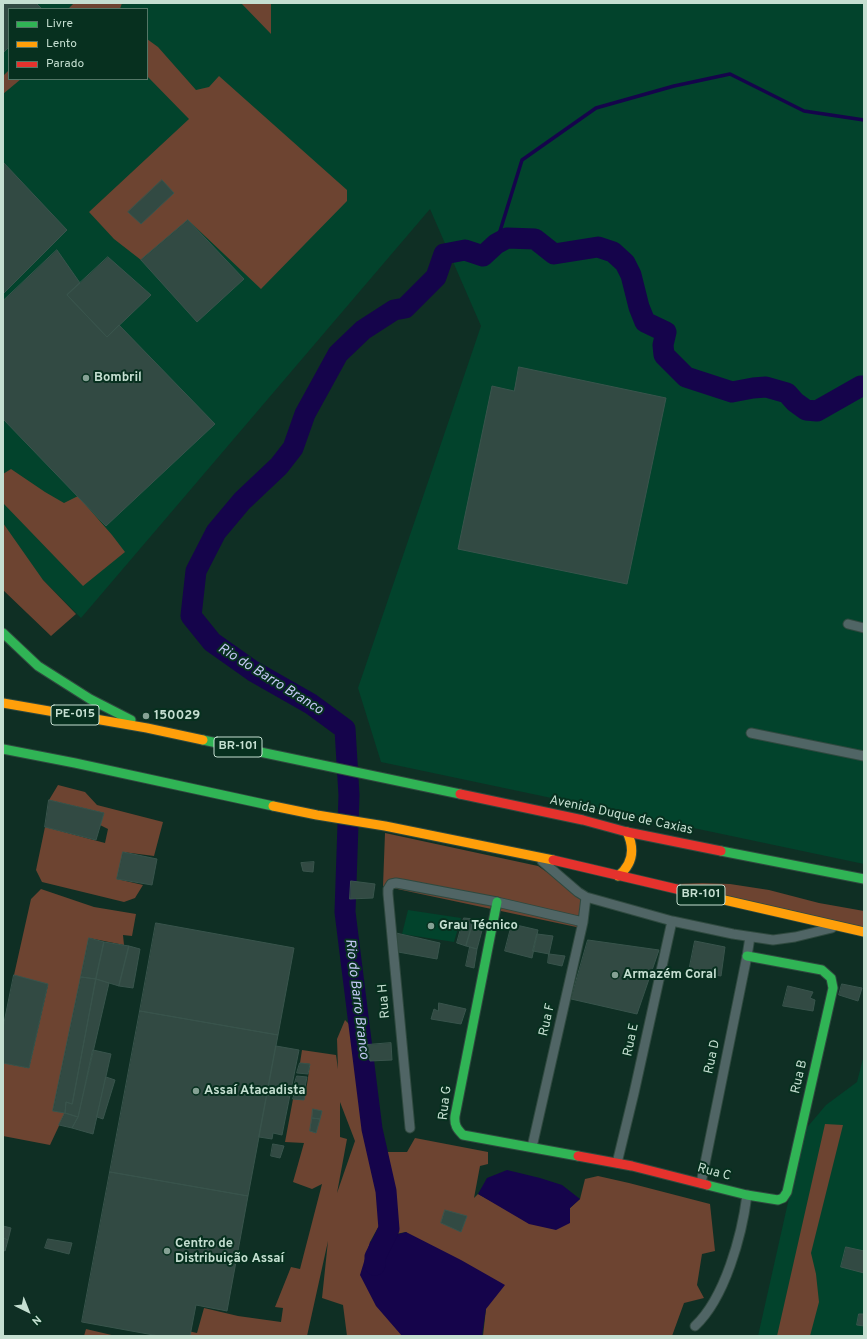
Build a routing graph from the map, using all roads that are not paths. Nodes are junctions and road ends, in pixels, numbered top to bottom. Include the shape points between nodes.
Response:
1 (848, 624) dead end
2 (864, 628) edge
3 (3, 634) edge
4 (3, 703) edge
5 (147, 728) junction
6 (751, 733) dead end
7 (3, 749) edge
8 (864, 756) edge
9 (627, 832) junction
10 (538, 857) junction
11 (618, 876) junction
12 (864, 879) edge
13 (586, 898) junction
14 (497, 902) junction
15 (672, 921) junction
16 (583, 922) junction
17 (839, 926) junction
18 (864, 932) edge
19 (750, 937) junction
20 (747, 956) junction
21 (410, 1128) dead end
22 (532, 1148) junction
23 (616, 1163) junction
24 (632, 1166) joint
25 (701, 1183) junction
26 (787, 1192) joint
27 (747, 1195) junction
28 (695, 1326) dead end

1 - 2 street
3 - 5 main road, BR-101 via 38,666 63,683
4 - 5 main road, PE-015
5 - 9 main road, Avenida Duque de Caxias / BR-101 via 583,820
6 - 8 street
7 - 10 main road, BR-101 via 317,815
9 - 11 main road via 633,844 632,855 624,872
9 - 12 main road, Avenida Duque de Caxias / BR-101
10 - 11 main road, BR-101
10 - 13 street, BR-101
11 - 17 main road, BR-101
13 - 15 street, BR-101
13 - 16 street, Rua F
14 - 16 street
14 - 21 street, Rua H via 396,883 391,884 388,889
14 - 22 main road, Rua G via 454,1122 463,1135
15 - 19 street, BR-101
15 - 23 street, Rua E
16 - 22 street, Rua F
17 - 18 main road, BR-101
17 - 19 street, BR-101 via 772,940
19 - 20 street, Rua D
20 - 25 street, Rua D
20 - 26 main road, Rua B via 822,970 831,978 833,988
22 - 23 main road, Rua G
23 - 24 main road, Rua G
24 - 25 main road, Rua C
25 - 27 main road, Rua C
26 - 27 main road, Rua C via 778,1200
27 - 28 street via 745,1214 729,1268 715,1301

